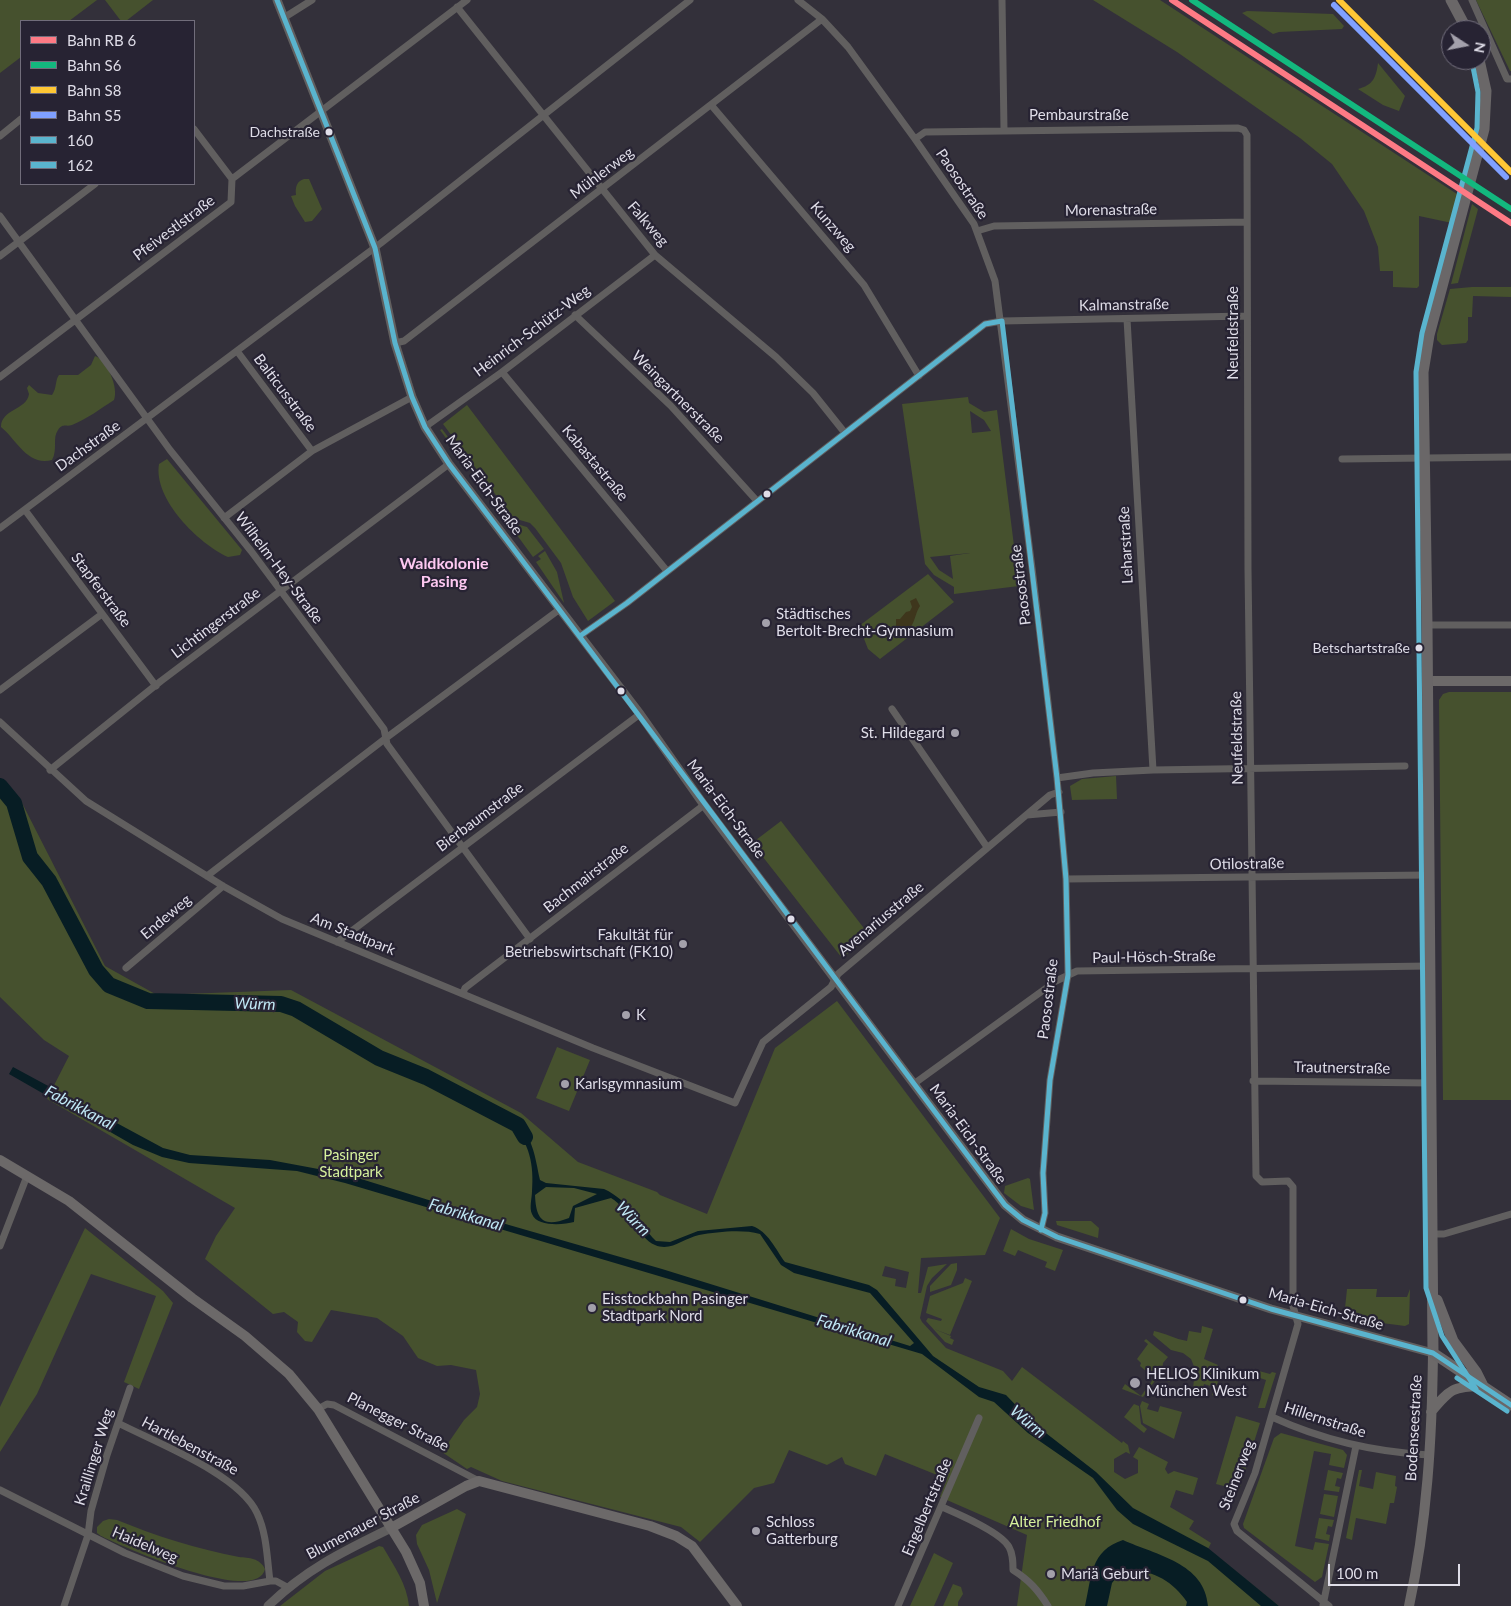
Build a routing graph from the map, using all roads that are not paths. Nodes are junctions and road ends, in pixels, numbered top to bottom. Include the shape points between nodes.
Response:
1 (278, 0) edge
2 (312, 0) edge
3 (467, 0) edge
4 (690, 0) edge
5 (798, 0) edge
6 (1002, 0) edge
7 (1451, 0) edge
8 (1472, 0) edge
9 (457, 7) junction
10 (285, 17) junction
11 (822, 19) junction
12 (1462, 20) edge
13 (1481, 70) edge
14 (1511, 79) edge
15 (712, 106) junction
16 (320, 111) junction
17 (543, 117) junction
18 (20, 120) edge
19 (1004, 129) junction
20 (195, 130) edge
21 (1244, 130) joint
22 (0, 136) edge
23 (915, 138) junction
24 (232, 178) junction
25 (94, 185) edge
26 (602, 190) junction
27 (0, 216) edge
28 (1247, 222) junction
29 (977, 231) junction
30 (19, 241) junction
31 (375, 248) junction
32 (655, 255) junction
33 (0, 256) edge
34 (575, 315) junction
35 (1246, 316) junction
36 (1127, 319) junction
37 (77, 320) junction
38 (1002, 321) junction
39 (395, 343) junction
40 (236, 351) junction
41 (502, 372) junction
42 (920, 376) junction
43 (0, 377) edge
44 (412, 397) junction
45 (148, 419) junction
46 (425, 427) junction
47 (845, 433) junction
48 (312, 451) junction
49 (1424, 456) junction
50 (1511, 457) edge
51 (1342, 459) dead end
52 (448, 464) junction
53 (757, 501) junction
54 (25, 510) junction
55 (224, 518) junction
56 (0, 528) edge
57 (667, 571) junction
58 (281, 592) junction
59 (560, 609) junction
60 (102, 614) junction
61 (1427, 625) junction
62 (1511, 625) edge
63 (580, 636) junction
64 (1428, 681) junction
65 (1511, 681) edge
66 (156, 686) junction
67 (0, 690) edge
68 (892, 709) dead end
69 (640, 714) junction
70 (0, 722) edge
71 (386, 738) junction
72 (1405, 766) dead end
73 (1251, 769) junction
74 (50, 770) junction
75 (1153, 770) junction
76 (1057, 778) junction
77 (1059, 792) junction
78 (704, 805) junction
79 (1061, 812) junction
80 (1026, 814) junction
81 (463, 847) junction
82 (987, 847) junction
83 (1428, 875) junction
84 (207, 876) junction
85 (1252, 878) junction
86 (1066, 879) junction
87 (223, 886) junction
88 (530, 939) junction
89 (337, 942) junction
90 (1429, 966) junction
91 (126, 968) dead end
92 (1253, 970) junction
93 (1068, 975) junction
94 (835, 978) junction
95 (463, 994) junction
96 (1254, 1081) junction
97 (915, 1083) junction
98 (1430, 1083) junction
99 (735, 1103) joint
100 (0, 1160) edge
101 (27, 1176) junction
102 (1511, 1214) edge
103 (1041, 1230) junction
104 (1432, 1234) junction
105 (0, 1246) edge
106 (1433, 1287) junction
107 (1295, 1315) junction
108 (1433, 1353) junction
109 (1482, 1386) junction
110 (130, 1388) dead end
111 (1511, 1406) edge
112 (318, 1409) junction
113 (1431, 1412) junction
114 (1272, 1417) junction
115 (979, 1418) dead end
116 (118, 1423) junction
117 (1356, 1446) junction
118 (1429, 1455) junction
119 (479, 1481) junction
120 (0, 1490) edge
121 (942, 1507) junction
122 (391, 1528) junction
123 (88, 1535) junction
124 (270, 1581) junction
125 (287, 1587) junction
126 (735, 1605) edge
127 (1325, 1605) edge
128 (64, 1606) edge
129 (268, 1606) edge
130 (424, 1606) edge
131 (898, 1606) edge
132 (1048, 1606) edge
133 (1409, 1606) edge

1 - 10 street, Maria-Eich-Straße
2 - 10 street
3 - 9 street
4 - 17 street, Dachstraße
5 - 11 street, Paosostraße
6 - 19 street
7 - 12 main road
8 - 14 street via 1508,79
9 - 16 street
9 - 17 street, Falkweg
10 - 16 street, Maria-Eich-Straße
11 - 15 street, Mühlerweg
11 - 23 street, Paosostraße via 848,47
13 - 49 main road, Bodenseestraße via 1486,91 1484,129 1425,350
15 - 26 street, Mühlerweg
15 - 42 street, Kunzweg via 864,285
16 - 24 street
16 - 31 street, Maria-Eich-Straße
17 - 26 street, Falkweg
17 - 31 street, Dachstraße
18 - 22 street
19 - 21 street, Pembaurstraße
19 - 23 street, Pembaurstraße via 925,132
20 - 24 street
21 - 28 street, Neufeldstraße via 1247,135
23 - 29 street, Paosostraße
24 - 37 street, Pfeivestlstraße via 231,202
25 - 30 street
26 - 32 street, Falkweg
26 - 39 street, Mühlerweg via 404,341
27 - 30 street, Wilhelm-Hey-Straße
28 - 29 street, Morenastraße via 994,226
28 - 35 street, Neufeldstraße
29 - 38 street, Paosostraße via 995,281
30 - 33 street
30 - 37 street, Wilhelm-Hey-Straße
31 - 39 street, Maria-Eich-Straße
31 - 40 street, Dachstraße
32 - 34 street, Heinrich-Schütz-Weg
32 - 47 street, Falkweg via 776,357 813,393
34 - 41 street, Heinrich-Schütz-Weg
34 - 53 street, Weingartnerstraße via 671,406
35 - 36 street, Kalmanstraße
35 - 73 street, Neufeldstraße
36 - 38 street, Kalmanstraße
36 - 75 street, Leharstraße
37 - 43 street, Pfeivestlstraße
37 - 45 street, Wilhelm-Hey-Straße
38 - 42 street, Kalmanstraße via 985,324
38 - 76 street, Paosostraße
39 - 44 street, Maria-Eich-Straße
40 - 45 street, Dachstraße
40 - 48 street, Balticusstraße
41 - 46 street, Heinrich-Schütz-Weg
41 - 57 street, Kabastastraße
42 - 47 street, Kalmanstraße
44 - 46 street, Maria-Eich-Straße
44 - 48 street
45 - 54 street, Dachstraße
45 - 55 street, Wilhelm-Hey-Straße
46 - 52 street, Maria-Eich-Straße
47 - 53 street, Kalmanstraße
48 - 55 street
49 - 50 street
49 - 51 street
49 - 61 main road, Bodenseestraße
52 - 58 street, Lichtingerstraße
52 - 59 street, Maria-Eich-Straße
53 - 57 street, Kalmanstraße
54 - 56 street, Dachstraße
54 - 60 street, Stapferstraße
55 - 58 street, Wilhelm-Hey-Straße
57 - 63 street, Kalmanstraße
58 - 66 street, Lichtingerstraße
58 - 71 street, Wilhelm-Hey-Straße via 384,729
59 - 63 street, Maria-Eich-Straße
59 - 71 street
60 - 66 street, Stapferstraße
60 - 67 street
61 - 62 street
61 - 64 main road, Bodenseestraße
63 - 69 street, Maria-Eich-Straße
64 - 65 main road
64 - 83 main road, Bodenseestraße
66 - 74 street, Lichtingerstraße
68 - 82 street
69 - 78 street, Maria-Eich-Straße
69 - 81 street, Bierbaumstraße
70 - 74 street, Am Stadtpark
71 - 81 street, Wilhelm-Hey-Straße via 387,744
71 - 84 street
72 - 73 street
73 - 75 street
73 - 85 street, Neufeldstraße
74 - 84 street, Am Stadtpark via 100,811
75 - 76 street
76 - 77 street, Paosostraße
77 - 79 street, Paosostraße
77 - 80 street, Avenariusstraße
78 - 88 street, Bachmairstraße
78 - 94 street, Maria-Eich-Straße
79 - 80 street
79 - 86 street, Paosostraße
80 - 82 street, Avenariusstraße
81 - 88 street, Wilhelm-Hey-Straße
81 - 89 street, Bierbaumstraße
82 - 94 street, Avenariusstraße
83 - 85 street, Otilostraße
83 - 90 main road, Bodenseestraße
84 - 87 street, Am Stadtpark
85 - 86 street, Otilostraße
85 - 92 street, Neufeldstraße
86 - 93 street, Paosostraße
87 - 89 street, Am Stadtpark via 282,919
87 - 91 street, Endeweg
88 - 95 street, Bachmairstraße via 465,988
89 - 95 street, Am Stadtpark
90 - 92 street, Paul-Hösch-Straße
90 - 98 main road, Bodenseestraße
92 - 93 street, Paul-Hösch-Straße via 1077,971
92 - 96 street, Neufeldstraße
93 - 97 street, Paul-Hösch-Straße
93 - 103 street, Paosostraße via 1050,1080 1043,1173 1045,1213
94 - 97 street, Maria-Eich-Straße
94 - 99 street, Avenariusstraße via 831,987 763,1042
95 - 99 street, Am Stadtpark
96 - 98 street, Trautnerstraße
96 - 107 street, Neufeldstraße via 1256,1176 1262,1182 1288,1181 1293,1187
97 - 103 street, Maria-Eich-Straße via 1001,1201 1018,1217
98 - 104 main road, Bodenseestraße
100 - 101 main road
101 - 105 street
101 - 112 main road via 69,1201 272,1356
102 - 104 street via 1444,1234
103 - 107 street, Maria-Eich-Straße
104 - 106 main road, Bodenseestraße
106 - 108 main road, Bodenseestraße
106 - 109 main road via 1446,1328
107 - 108 street, Maria-Eich-Straße
107 - 114 street, Steinerweg via 1297,1332
108 - 109 main road
108 - 113 main road, Bodenseestraße
109 - 111 main road
109 - 113 main road via 1453,1389
110 - 116 street, Kraillinger Weg
112 - 119 street, Planegger Straße via 327,1404 334,1405
112 - 122 main road
113 - 118 main road, Bodenseestraße
114 - 117 street, Hillernstraße via 1298,1429
114 - 127 street, Steinerweg via 1255,1473 1234,1524 1237,1531
115 - 121 street, Engelbertstraße
116 - 123 street, Kraillinger Weg via 91,1511
116 - 124 street, Hartlebenstraße via 210,1470 248,1497 265,1535
117 - 118 street, Hillernstraße
117 - 127 street
118 - 133 main road, Bodenseestraße via 1421,1542
119 - 122 main road, Blumenauer Straße
119 - 126 main road, Planegger Straße via 650,1526 676,1536 692,1546
120 - 123 street, Haidelweg
121 - 131 street, Engelbertstraße
121 - 132 street via 982,1525 1008,1544 1013,1570 1037,1588
122 - 125 street, Blumenauer Straße via 320,1564
122 - 130 main road via 415,1569
123 - 124 street, Haidelweg via 159,1567 206,1583 243,1586
123 - 128 street, Kraillinger Weg
124 - 125 street, Haidelweg
125 - 129 street, Blumenauer Straße

